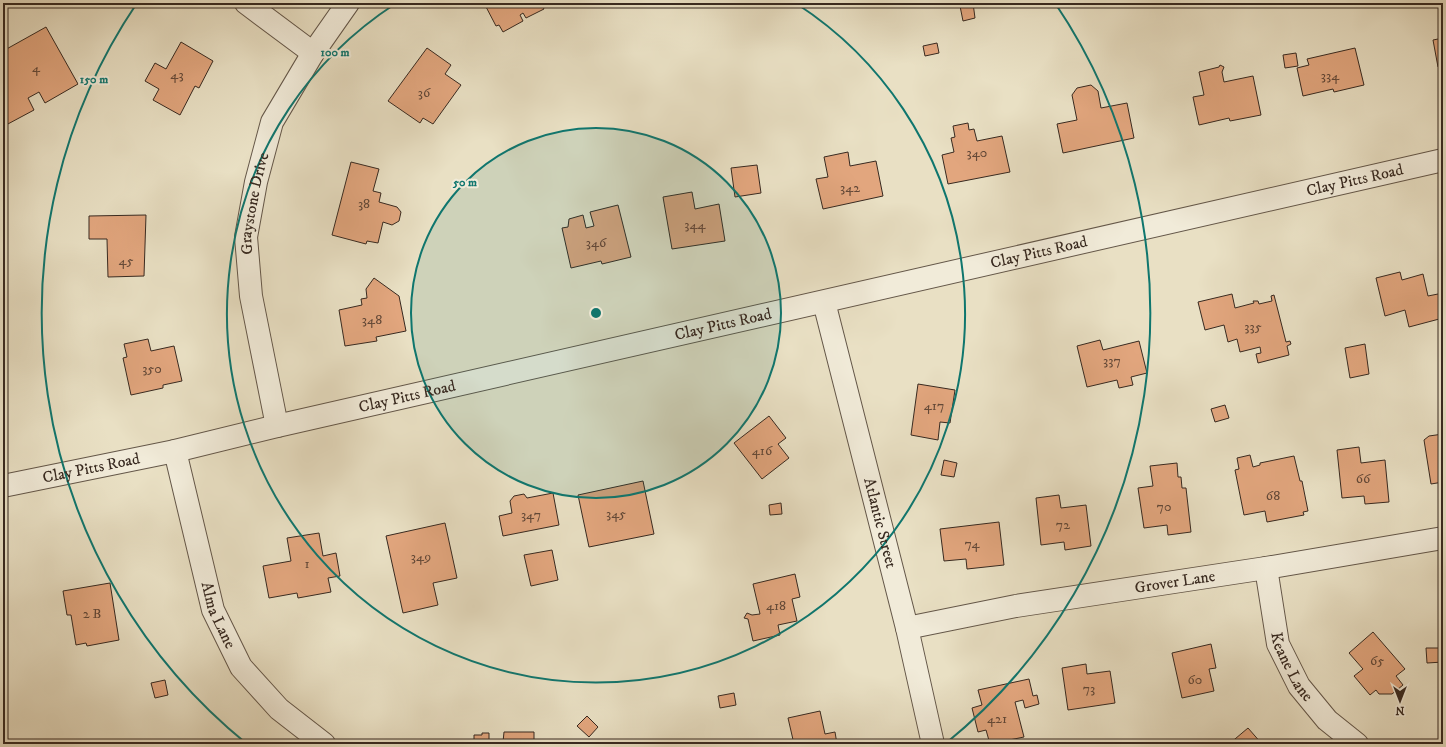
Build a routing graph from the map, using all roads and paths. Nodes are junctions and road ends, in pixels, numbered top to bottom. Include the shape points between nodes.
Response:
1 (246, 3) edge
2 (348, 3) edge
3 (312, 53) junction
4 (1443, 160) edge
5 (824, 302) junction
6 (277, 426) junction
7 (174, 451) junction
8 (3, 486) edge
9 (1443, 538) edge
10 (1266, 568) junction
11 (907, 628) junction
12 (324, 744) edge
13 (933, 744) edge
14 (1357, 744) edge

1 - 3 street
2 - 3 street, Graystone Drive
3 - 6 street, Graystone Drive via 272,122 256,182 246,236 251,296
4 - 5 street, Clay Pitts Road
5 - 6 street, Clay Pitts Road
5 - 11 street, Atlantic Street
6 - 7 street, Clay Pitts Road
7 - 8 street, Clay Pitts Road
7 - 12 street, Alma Lane via 213,610 242,667 280,709
9 - 10 street, Grover Lane
10 - 11 street, Grover Lane via 1016,606
10 - 14 street, Keane Lane via 1278,644 1299,686 1327,720
11 - 13 street, Atlantic Street

